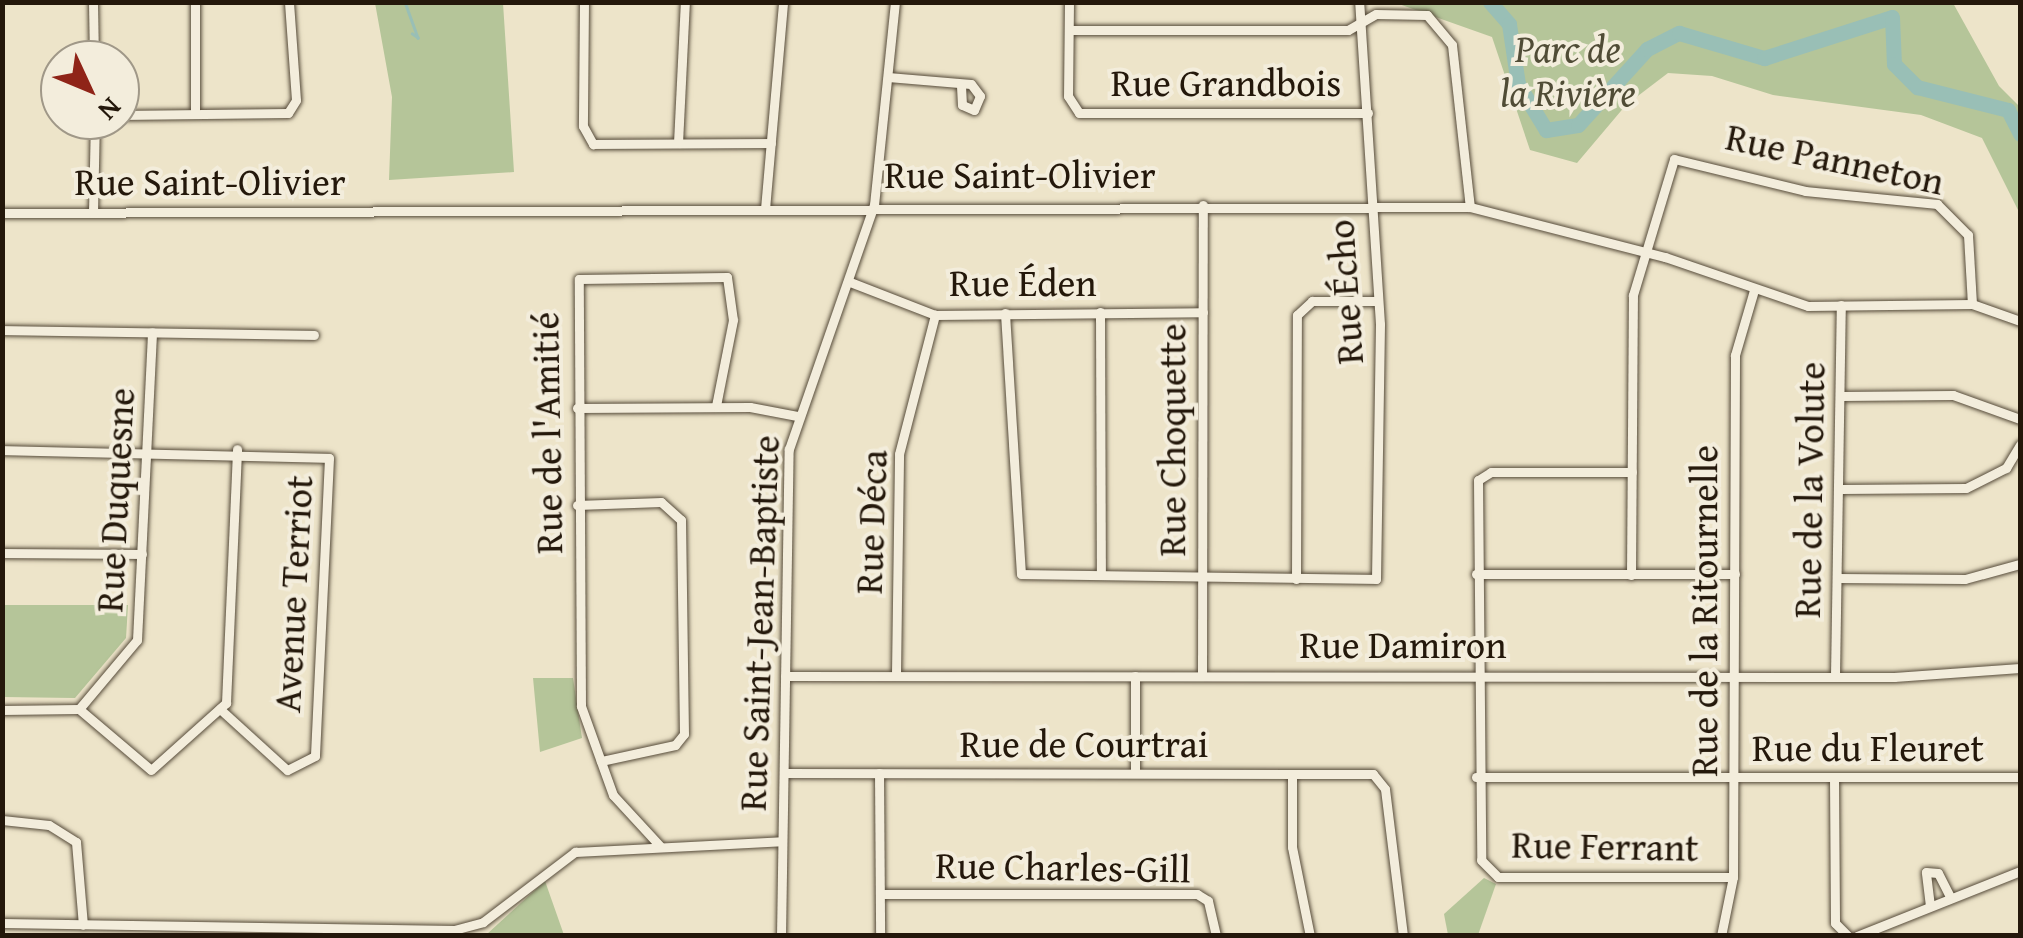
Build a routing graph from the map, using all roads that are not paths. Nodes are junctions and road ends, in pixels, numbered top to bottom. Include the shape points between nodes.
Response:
1 (94, 2) edge
2 (195, 2) edge
3 (289, 2) edge
4 (584, 2) edge
5 (685, 2) edge
6 (783, 2) edge
7 (895, 2) edge
8 (1069, 2) edge
9 (1359, 2) edge
10 (1364, 19) junction
11 (1069, 30) junction
12 (94, 40) edge
13 (888, 77) junction
14 (961, 84) dead end
15 (1368, 113) junction
16 (195, 114) junction
17 (140, 115) edge
18 (94, 140) edge
19 (678, 143) junction
20 (771, 143) junction
21 (1203, 205) junction
22 (874, 206) junction
23 (1368, 208) junction
24 (1470, 208) junction
25 (766, 209) junction
26 (92, 213) junction
27 (2, 214) edge
28 (1644, 251) junction
29 (850, 282) junction
30 (1754, 290) junction
31 (1376, 300) junction
32 (1972, 304) junction
33 (1841, 305) junction
34 (1100, 312) junction
35 (1203, 312) junction
36 (1005, 313) junction
37 (935, 315) junction
38 (2020, 322) edge
39 (2, 330) edge
40 (152, 332) junction
41 (314, 335) dead end
42 (1841, 396) junction
43 (716, 406) junction
44 (577, 408) junction
45 (797, 416) junction
46 (2020, 419) edge
47 (2020, 445) edge
48 (147, 448) junction
49 (237, 449) junction
50 (2, 450) edge
51 (1632, 472) junction
52 (1840, 489) junction
53 (578, 505) junction
54 (2, 553) edge
55 (142, 554) junction
56 (2020, 564) edge
57 (1101, 574) junction
58 (1202, 574) junction
59 (1476, 574) junction
60 (1735, 574) junction
61 (1631, 575) junction
62 (1837, 578) junction
63 (1296, 579) junction
64 (2020, 668) edge
65 (896, 674) junction
66 (785, 676) junction
67 (1135, 676) junction
68 (1202, 676) junction
69 (1477, 676) junction
70 (1734, 676) junction
71 (1835, 676) junction
72 (220, 709) junction
73 (2, 710) edge
74 (79, 710) junction
75 (601, 761) junction
76 (1135, 773) junction
77 (784, 774) junction
78 (879, 774) junction
79 (1292, 774) junction
80 (1476, 778) junction
81 (1734, 778) junction
82 (1834, 778) junction
83 (2020, 778) edge
84 (2, 820) edge
85 (782, 841) junction
86 (660, 846) junction
87 (2020, 872) edge
88 (1733, 878) junction
89 (880, 894) junction
90 (1951, 898) junction
91 (1930, 906) junction
92 (2, 923) edge
93 (83, 925) junction
94 (781, 936) edge
95 (880, 936) edge
96 (1216, 936) edge
97 (1310, 936) edge
98 (1402, 936) edge
99 (1721, 936) edge
100 (1848, 936) edge
101 (1857, 936) edge

1 - 12 street
2 - 16 street
3 - 16 street via 292,110
4 - 19 street via 586,139
5 - 19 street
6 - 20 street
7 - 13 street, Rue Saint-Jean-Baptiste
8 - 11 street, Rue Grandbois
9 - 10 street, Rue Écho
10 - 11 street via 1342,30
10 - 15 street, Rue Écho
10 - 24 street via 1405,9 1449,38
11 - 15 street, Rue Grandbois via 1068,96 1079,113
13 - 14 street
13 - 22 street, Rue Saint-Jean-Baptiste
15 - 23 street, Rue Écho
16 - 17 street
18 - 26 street
19 - 20 street
20 - 25 street
21 - 22 street, Rue Saint-Olivier
21 - 23 street, Rue Saint-Olivier
21 - 35 street, Rue Choquette
22 - 25 street, Rue Saint-Olivier
22 - 29 street, Rue Saint-Jean-Baptiste
23 - 24 street, Rue Saint-Olivier
23 - 31 street, Rue Écho
24 - 28 street, Rue Saint-Olivier
25 - 26 street, Rue Saint-Olivier
26 - 27 street, Rue Saint-Olivier
28 - 30 street, Rue Saint-Olivier
28 - 32 street, Rue Panneton via 1669,164 1687,156 1805,191 1937,204 1968,235
28 - 51 street, Rue Panneton via 1633,295
29 - 37 street, Rue Éden
29 - 45 street, Rue Saint-Jean-Baptiste
30 - 33 street, Rue Saint-Olivier via 1808,306
30 - 60 street, Rue de la Ritournelle via 1735,355
31 - 63 street via 1312,301 1297,315
31 - 63 street, Rue Écho via 1376,579
32 - 33 street, Rue Saint-Olivier
32 - 38 street, Rue Saint-Olivier
33 - 42 street, Rue de la Volute
34 - 35 street, Rue Éden
34 - 36 street, Rue Éden
34 - 57 street
35 - 58 street, Rue Choquette
36 - 37 street, Rue Éden
36 - 57 street via 1021,574
37 - 65 street, Rue Déca via 900,454
39 - 40 street
40 - 41 street
40 - 48 street, Rue Duquesne
42 - 46 street via 1953,395
42 - 52 street, Rue de la Volute
43 - 44 street
43 - 44 street, Rue de l'Amitié via 733,320 726,277 594,274 576,286
43 - 45 street
44 - 53 street, Rue de l'Amitié
45 - 66 street, Rue Saint-Jean-Baptiste
47 - 52 street via 2006,468 1966,488
48 - 49 street, Avenue Terriot
48 - 50 street, Avenue Terriot
48 - 55 street, Rue Duquesne
49 - 72 street via 229,696
49 - 72 street, Avenue Terriot via 315,451 334,464 315,756 287,770
51 - 59 street, Rue Ferrant via 1484,474
51 - 61 street, Rue Panneton
52 - 62 street, Rue de la Volute
53 - 75 street, Rue de l'Amitié via 581,706
53 - 75 street via 661,502 680,520 684,734
54 - 55 street
55 - 74 street, Rue Duquesne via 137,640
56 - 62 street via 1964,578
57 - 58 street
58 - 63 street
58 - 68 street, Rue Choquette
59 - 61 street
59 - 69 street, Rue Ferrant
60 - 61 street
60 - 70 street, Rue de la Ritournelle
62 - 71 street, Rue de la Volute
64 - 71 street, Rue Damiron
65 - 66 street, Rue Damiron
65 - 67 street, Rue Damiron
66 - 77 street, Rue Saint-Jean-Baptiste
67 - 68 street, Rue Damiron
67 - 76 street
68 - 69 street, Rue Damiron
69 - 70 street, Rue Damiron
69 - 80 street, Rue Ferrant
70 - 71 street, Rue Damiron
70 - 81 street, Rue de la Ritournelle
72 - 74 street via 151,770
73 - 74 street
75 - 86 street, Rue de l'Amitié via 613,795
76 - 78 street, Rue de Courtrai
76 - 79 street, Rue de Courtrai
77 - 78 street, Rue de Courtrai
77 - 85 street, Rue Saint-Jean-Baptiste
78 - 89 street
79 - 97 street via 1292,847
79 - 98 street, Rue de Courtrai via 1383,781
80 - 81 street, Rue du Fleuret
80 - 88 street, Rue Ferrant via 1481,860 1493,876
81 - 82 street, Rue du Fleuret
81 - 88 street, Rue de la Ritournelle
82 - 83 street, Rue du Fleuret
82 - 100 street via 1835,923
84 - 93 street via 49,825 76,842
85 - 86 street
85 - 94 street, Rue Saint-Jean-Baptiste
86 - 93 street via 566,856 494,915 454,930
87 - 90 street
88 - 99 street, Rue de la Ritournelle
89 - 95 street
89 - 96 street, Rue Charles-Gill via 1197,894 1208,901
90 - 91 street
90 - 91 street via 1938,873 1926,872
91 - 101 street
92 - 93 street

